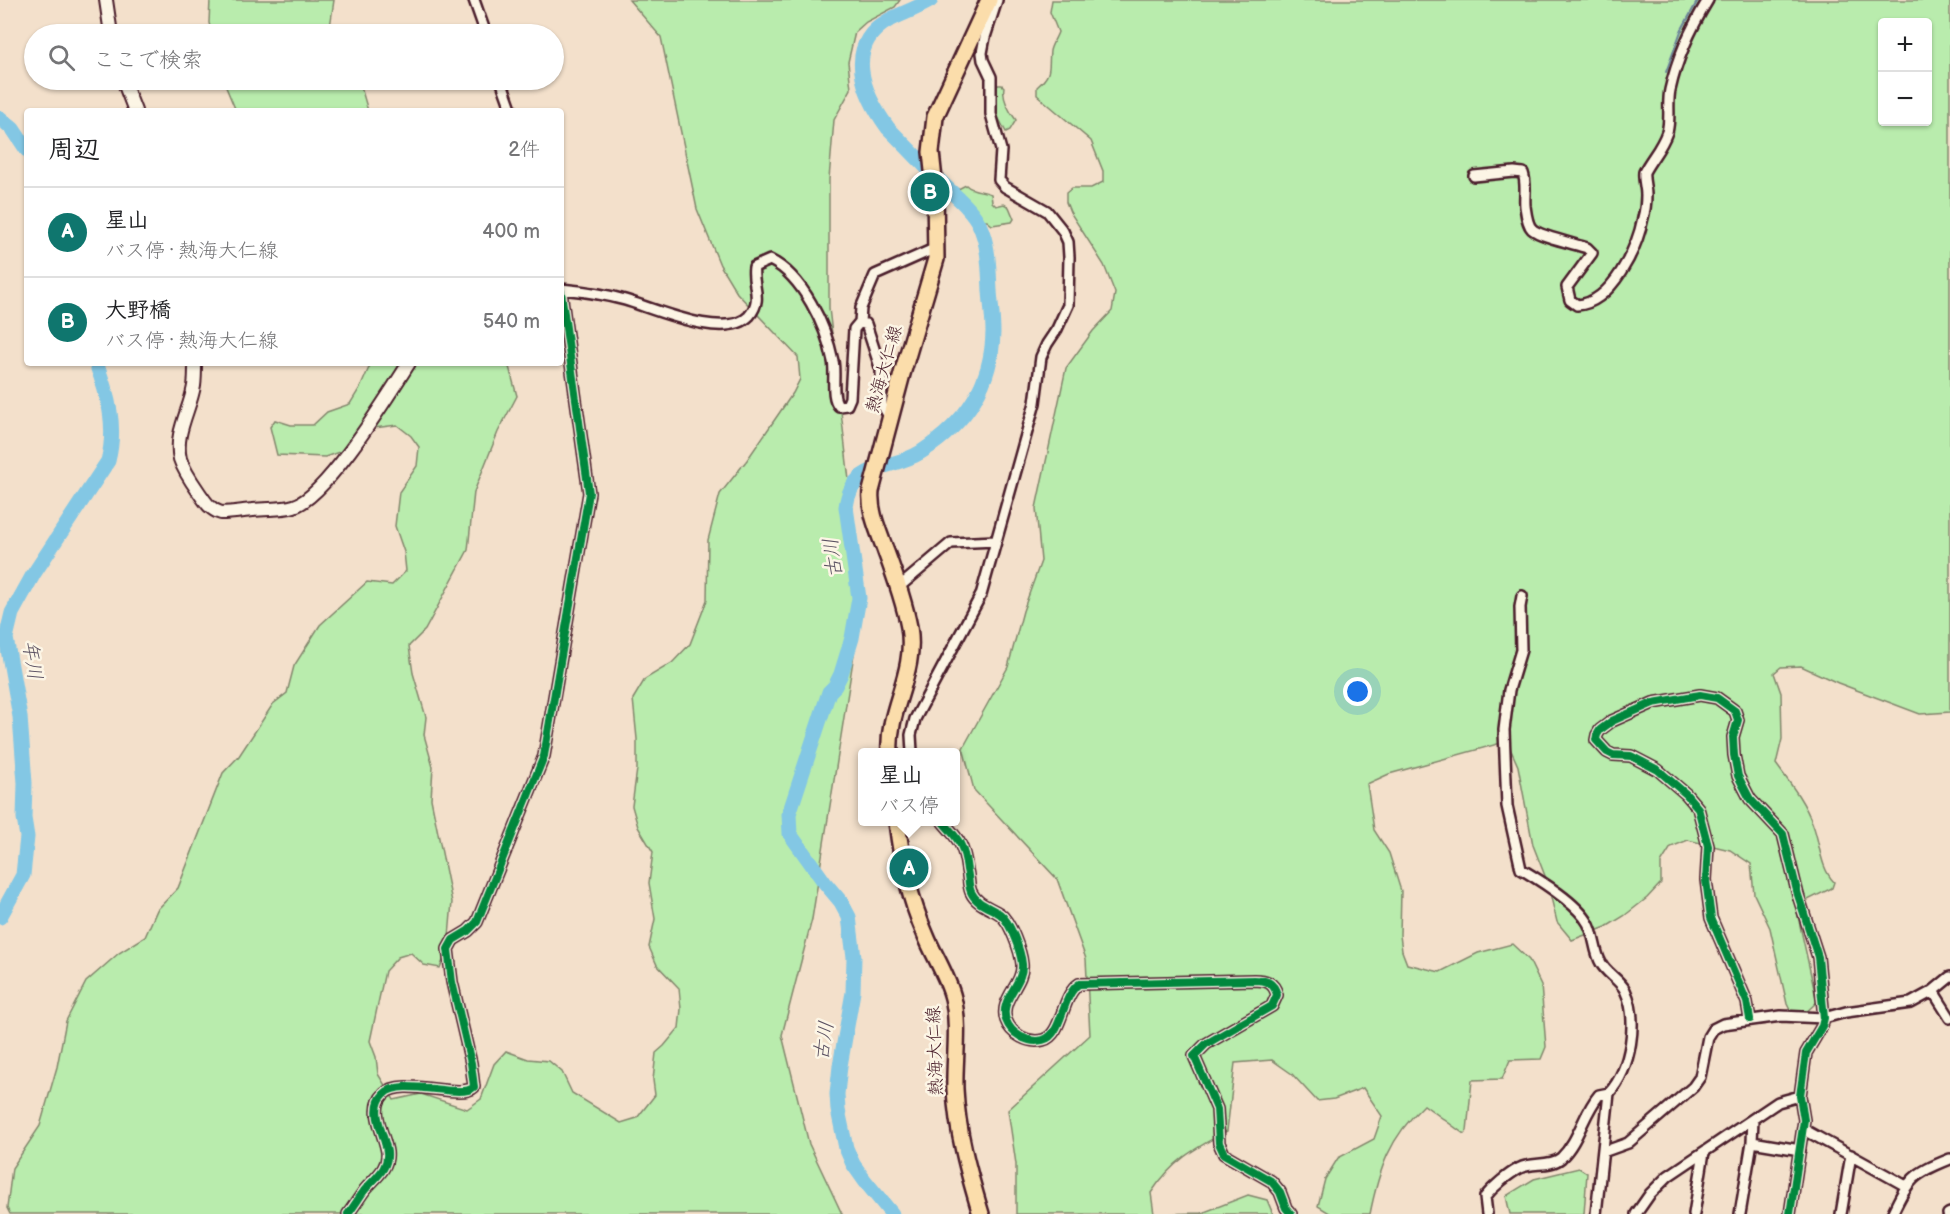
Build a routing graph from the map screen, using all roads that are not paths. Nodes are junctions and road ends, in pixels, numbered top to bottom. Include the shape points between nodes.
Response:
1 (106, 0) edge
2 (474, 0) edge
3 (989, 0) edge
4 (997, 0) edge
5 (1708, 0) edge
6 (110, 24) edge
7 (482, 24) edge
8 (127, 90) edge
9 (505, 90) edge
10 (134, 108) edge
11 (511, 108) edge
12 (1474, 176) dead end
13 (936, 248) junction
14 (564, 290) edge
15 (564, 312) edge
16 (860, 322) junction
17 (195, 366) edge
18 (407, 366) edge
19 (890, 418) junction
20 (996, 542) junction
21 (899, 586) junction
22 (1522, 596) dead end
23 (890, 748) edge
24 (911, 748) edge
25 (898, 826) edge
26 (947, 826) edge
27 (1950, 977) edge
28 (1933, 991) junction
29 (1824, 1018) junction
30 (1950, 1018) edge
31 (1750, 1019) junction
32 (1610, 1094) junction
33 (1800, 1096) junction
34 (1753, 1119) junction
35 (1803, 1129) junction
36 (1752, 1142) junction
37 (1800, 1150) junction
38 (1603, 1152) junction
39 (1704, 1152) junction
40 (1851, 1155) junction
41 (1950, 1159) edge
42 (1906, 1186) junction
43 (1637, 1213) edge
44 (348, 1214) edge
45 (981, 1214) edge
46 (1291, 1214) edge
47 (1487, 1214) edge
48 (1596, 1214) edge
49 (1694, 1214) edge
50 (1740, 1214) edge
51 (1790, 1214) edge
52 (1841, 1214) edge
53 (1892, 1214) edge

1 - 6 street
2 - 7 street
3 - 13 main road, 熱海大仁線 via 935,117 932,161
4 - 20 street via 982,53 991,77 991,114 1001,150 999,180 1058,222 1068,242 1070,278 1064,317 1041,357 1035,403
5 - 12 street via 1686,40 1672,81 1664,140 1644,172 1646,194 1641,229 1620,276 1597,298 1577,305 1570,300 1567,287 1592,254 1587,248 1532,228 1525,205 1523,173
8 - 10 street
9 - 11 street
13 - 16 street via 875,275 861,308
13 - 19 main road, 熱海大仁線 via 932,276
14 - 16 street via 624,300 707,324 736,323 748,317 754,307 758,294 754,267 770,260 790,274 822,323 833,362 834,400 838,406 847,405 850,398 854,329
15 - 44 street via 589,493 544,756 477,922 453,940 448,949 474,1087 467,1092 422,1088 386,1091 380,1098 378,1112 386,1161
16 - 19 street via 866,324 872,339 881,370 882,405
17 - 18 street via 194,386 178,446 180,458 207,505 221,513 296,506 320,490
19 - 21 main road, 熱海大仁線 via 871,491 872,509
20 - 21 street via 951,543
20 - 24 street via 978,604 912,727
21 - 23 main road, 熱海大仁線 via 910,644
22 - 32 street via 1521,650 1509,690 1504,730 1507,806 1521,869 1552,888 1582,915 1601,963 1624,987 1631,1005 1630,1055
25 - 45 main road, 熱海大仁線 via 907,887 953,998 958,1117
26 - 46 street via 960,841 973,896 1001,915 1020,952 1021,975 1008,999 1005,1015 1009,1026 1026,1040 1042,1041 1053,1034 1072,990 1079,984 1254,980 1273,985 1277,995 1272,1006 1206,1044 1194,1056 1217,1109 1218,1143 1224,1154 1271,1181
27 - 28 street
28 - 29 street via 1911,1003
28 - 30 street
29 - 31 street
29 - 31 street via 1818,957 1783,834 1750,799 1738,776 1733,737 1738,720 1735,711 1718,698 1700,695 1653,703 1612,721 1600,730 1596,740 1613,755 1631,756 1658,770 1698,808 1708,846 1706,880 1711,918 1747,1002
29 - 33 street via 1806,1053
31 - 38 street via 1713,1029 1700,1077 1693,1088 1629,1143
32 - 38 street
32 - 47 street via 1599,1095 1590,1105 1580,1131 1562,1157 1520,1168 1490,1190 1485,1197
33 - 34 street via 1778,1102
33 - 35 street
34 - 36 street
34 - 39 street
35 - 37 street
35 - 40 street
36 - 37 street
36 - 50 street
37 - 51 street
38 - 48 street
39 - 43 street via 1668,1176
39 - 49 street
40 - 42 street
40 - 52 street
41 - 42 street via 1916,1174
42 - 53 street

